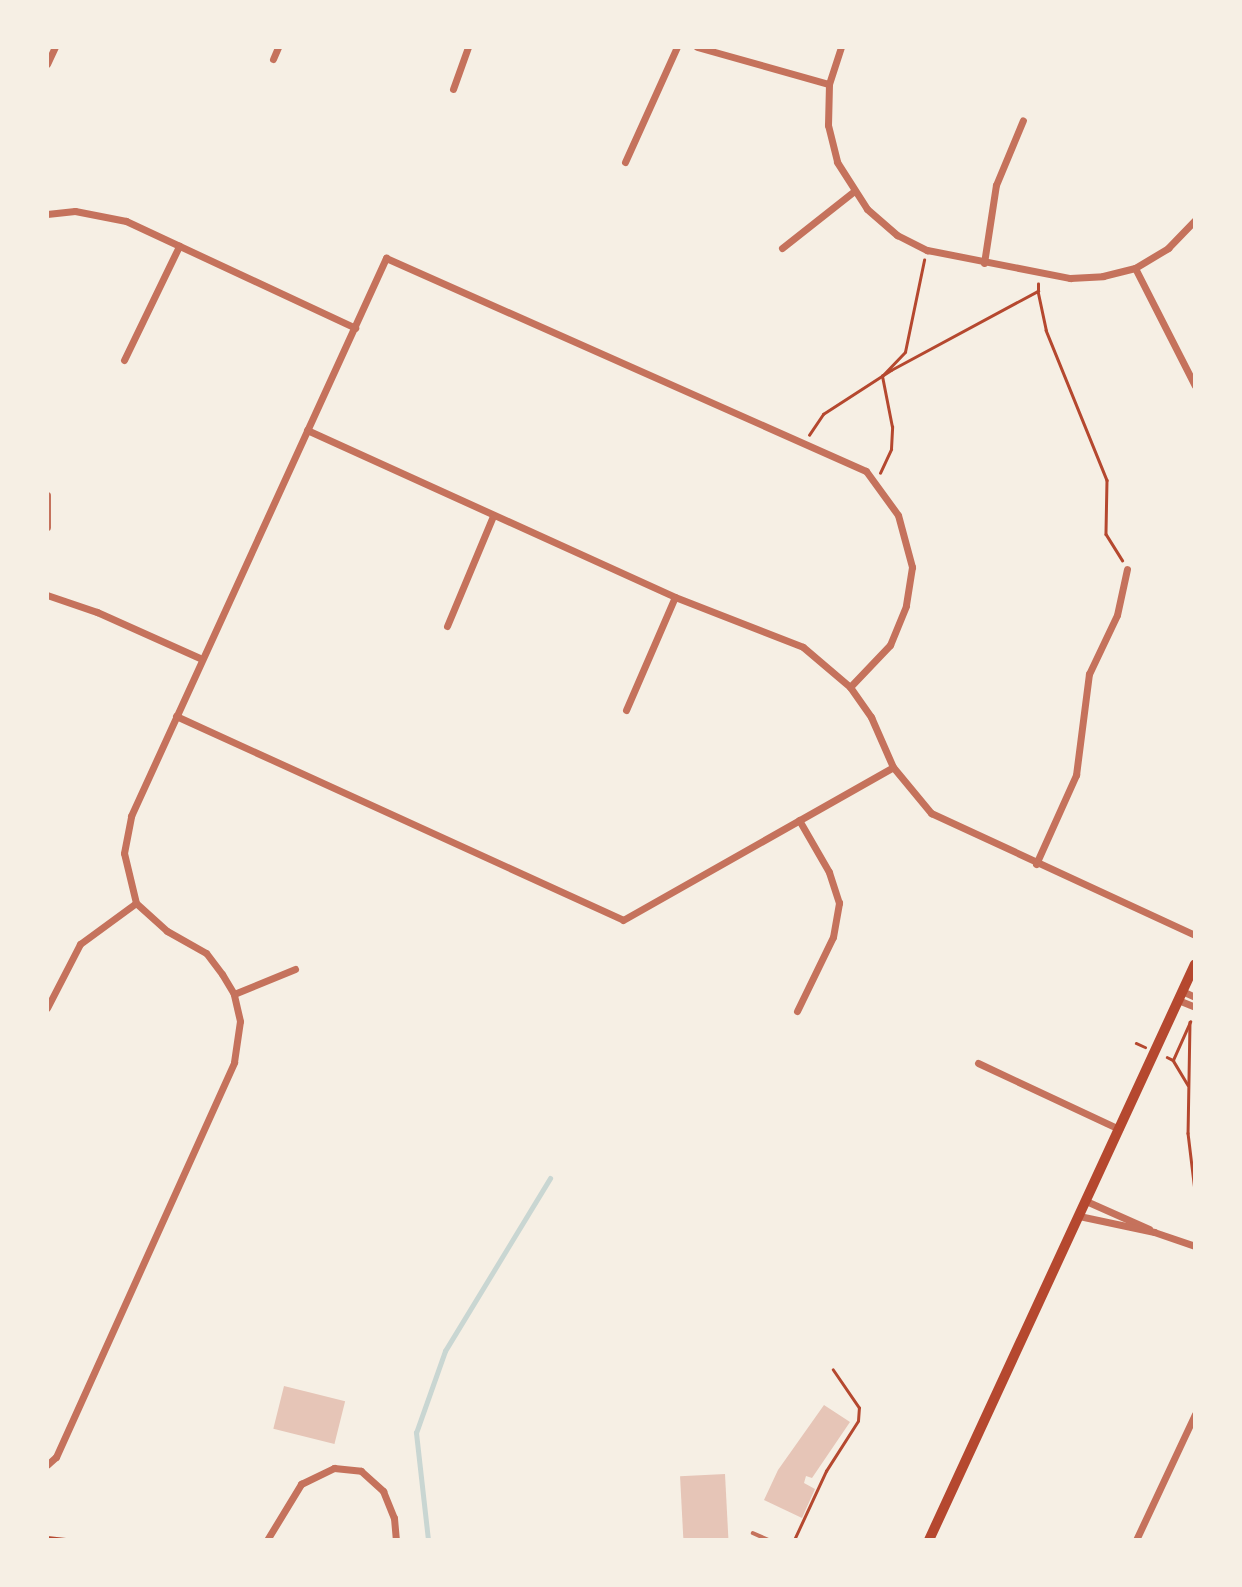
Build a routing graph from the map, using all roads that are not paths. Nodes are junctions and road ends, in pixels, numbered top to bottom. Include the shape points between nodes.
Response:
1 (55, 47) edge
2 (278, 47) edge
3 (468, 47) edge
4 (677, 47) edge
5 (697, 47) edge
6 (841, 47) edge
7 (273, 59) dead end
8 (47, 64) edge
9 (829, 84) junction
10 (453, 89) dead end
11 (1023, 120) dead end
12 (625, 162) dead end
13 (853, 192) junction
14 (47, 214) edge
15 (1195, 220) edge
16 (179, 246) junction
17 (782, 248) dead end
18 (984, 262) junction
19 (1135, 268) junction
20 (355, 328) junction
21 (124, 360) dead end
22 (1195, 386) edge
23 (307, 430) junction
24 (47, 495) edge
25 (494, 516) junction
26 (47, 527) edge
27 (1127, 569) road end
28 (47, 595) edge
29 (675, 597) junction
30 (447, 626) dead end
31 (202, 659) junction
32 (850, 687) junction
33 (626, 710) dead end
34 (176, 716) junction
35 (893, 767) junction
36 (799, 820) junction
37 (1035, 864) junction
38 (136, 904) junction
39 (1195, 935) edge
40 (1195, 964) edge
41 (295, 970) dead end
42 (234, 994) junction
43 (1180, 996) junction
44 (1195, 997) edge
45 (1195, 1007) edge
46 (47, 1008) edge
47 (797, 1011) dead end
48 (978, 1063) dead end
49 (1119, 1129) junction
50 (1086, 1201) junction
51 (1079, 1216) junction
52 (1154, 1232) junction
53 (1195, 1246) edge
54 (1195, 1415) edge
55 (47, 1465) edge
56 (753, 1533) dead end
57 (267, 1540) edge
58 (396, 1540) edge
59 (769, 1540) edge
60 (929, 1540) edge
61 (1136, 1540) edge

1 - 8 street
2 - 7 street
3 - 10 street
4 - 12 street
5 - 9 street
6 - 9 street
9 - 13 street via 831,138
11 - 18 street via 996,185
13 - 17 street
13 - 18 street via 897,235 927,250
14 - 16 street via 75,211 126,221
15 - 19 street via 1168,248
16 - 20 street
16 - 21 street
18 - 19 street via 1070,278
19 - 22 street
20 - 23 street
20 - 32 street via 386,258 866,471 898,515 912,567 906,606 890,645
23 - 25 street
23 - 31 street
24 - 26 street
25 - 29 street
25 - 30 street
27 - 37 street via 1117,615 1089,674 1076,775
28 - 31 street via 97,611
29 - 32 street via 803,647
29 - 33 street
31 - 34 street
32 - 35 street via 871,717
34 - 36 street via 623,920
34 - 38 street via 131,816 124,853
35 - 36 street
35 - 37 street via 931,813
36 - 47 street via 829,872 839,903 833,937
37 - 39 street
38 - 42 street via 167,931 206,953
38 - 46 street via 80,944
40 - 43 main road
41 - 42 street
42 - 55 street via 240,1021 234,1062 56,1457
43 - 44 street
43 - 45 street
43 - 49 main road
48 - 49 street
49 - 50 main road
50 - 51 main road
50 - 52 street
51 - 52 street
51 - 60 main road
52 - 53 street
54 - 61 street
56 - 59 lane
57 - 58 street via 302,1484 334,1468 361,1471 383,1490 394,1518

